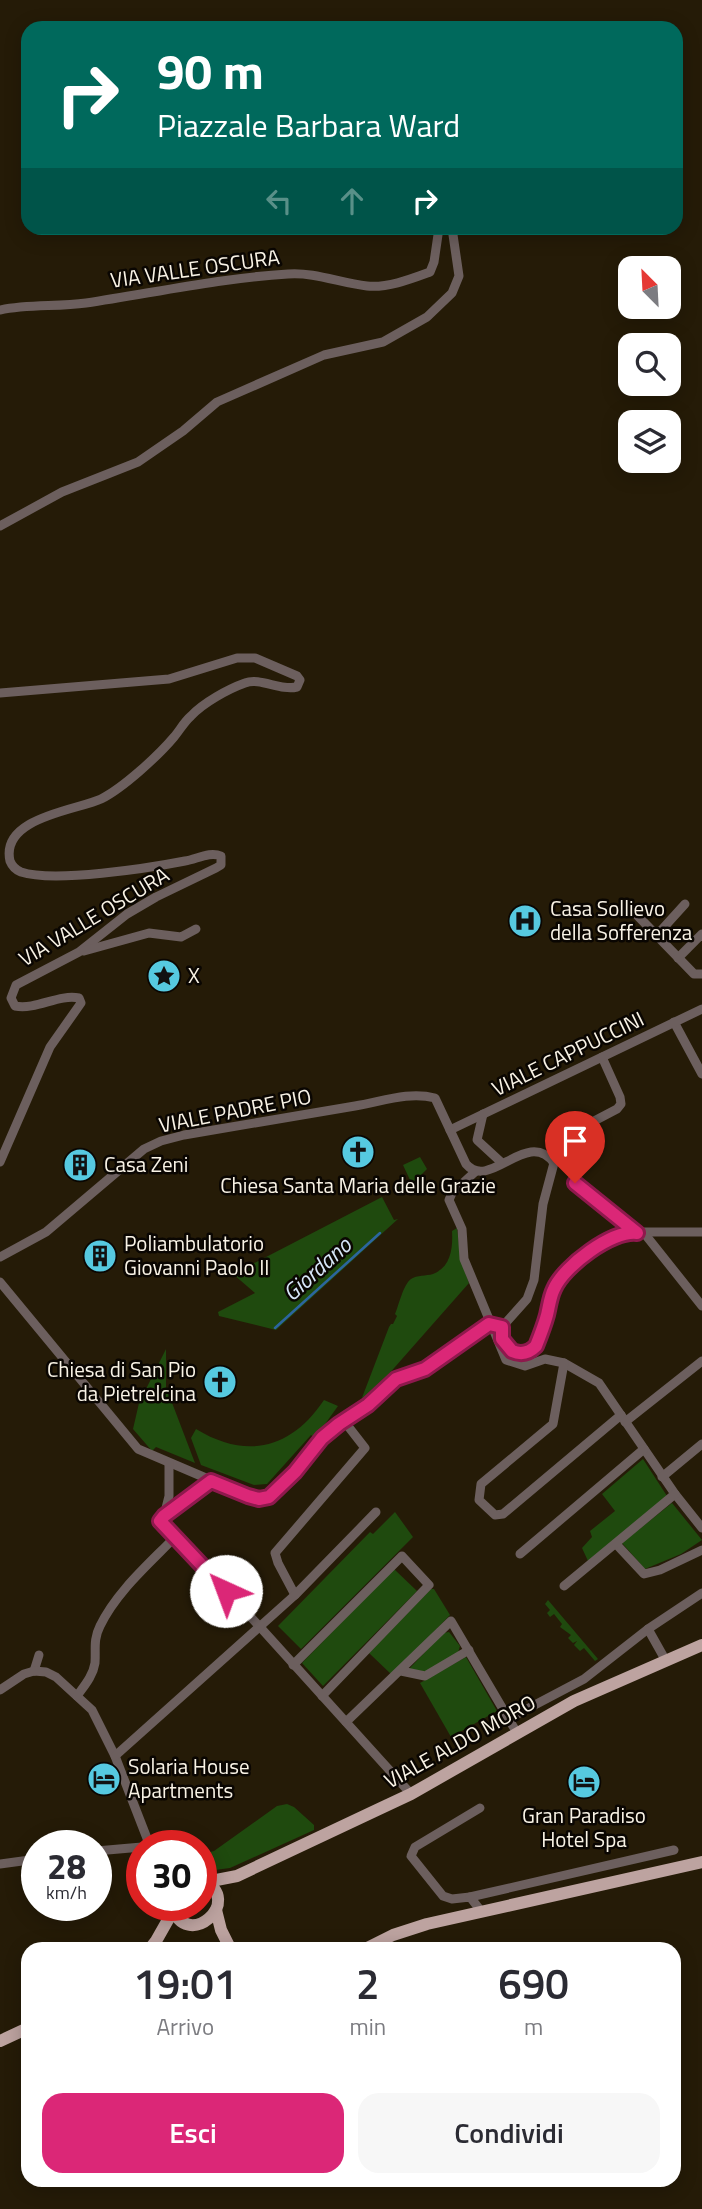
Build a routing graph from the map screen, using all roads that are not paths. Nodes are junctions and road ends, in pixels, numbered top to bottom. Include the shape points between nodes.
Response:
1 (438, 235) edge
2 (453, 235) edge
3 (0, 310) edge
4 (0, 526) edge
5 (0, 692) edge
6 (685, 904) dead end
7 (634, 912) dead end
8 (196, 929) dead end
9 (702, 934) edge
10 (656, 936) junction
11 (79, 952) junction
12 (678, 958) junction
13 (702, 974) edge
14 (702, 1009) edge
15 (674, 1023) junction
16 (602, 1057) junction
17 (702, 1074) edge
18 (483, 1114) junction
19 (450, 1130) junction
20 (0, 1162) edge
21 (502, 1163) junction
22 (554, 1163) junction
23 (476, 1171) junction
24 (575, 1183) dead end
25 (702, 1232) edge
26 (641, 1233) junction
27 (0, 1257) edge
28 (0, 1282) edge
29 (702, 1306) edge
30 (489, 1324) junction
31 (502, 1327) junction
32 (702, 1361) edge
33 (564, 1363) junction
34 (623, 1418) junction
35 (344, 1421) junction
36 (702, 1444) edge
37 (644, 1449) junction
38 (169, 1463) junction
39 (662, 1477) junction
40 (211, 1481) junction
41 (674, 1494) junction
42 (376, 1512) dead end
43 (162, 1518) junction
44 (702, 1528) edge
45 (176, 1536) junction
46 (616, 1544) junction
47 (702, 1550) edge
48 (520, 1554) dead end
49 (564, 1586) dead end
50 (702, 1593) edge
51 (295, 1595) junction
52 (260, 1627) junction
53 (648, 1629) junction
54 (702, 1645) edge
55 (469, 1650) junction
56 (39, 1654) dead end
57 (666, 1661) junction
58 (293, 1665) junction
59 (34, 1671) junction
60 (401, 1671) junction
61 (0, 1690) edge
62 (77, 1696) junction
63 (322, 1696) junction
64 (508, 1719) junction
65 (346, 1722) junction
66 (517, 1733) junction
67 (115, 1756) junction
68 (411, 1794) junction
69 (480, 1808) dead end
70 (144, 1830) edge
71 (674, 1850) dead end
72 (21, 1861) edge
73 (702, 1862) edge
74 (0, 1864) edge
75 (237, 1876) junction
76 (217, 1879) edge
77 (470, 1896) junction
78 (217, 1905) joint
79 (481, 1911) junction
80 (166, 1921) edge
81 (188, 1921) edge
82 (202, 1921) edge
83 (196, 1924) junction
84 (155, 1942) edge
85 (157, 1942) edge
86 (222, 1942) edge
87 (227, 1942) edge
88 (379, 1942) edge
89 (21, 2031) edge
90 (0, 2041) edge

1 - 3 street, VIA VALLE OSCURA via 430,272 385,285 291,274 208,282 86,303
2 - 4 street via 459,276 452,293 427,317 383,342 324,355 217,402 138,462 62,492
5 - 11 street, VIA VALLE OSCURA via 169,679 237,658 256,658 300,680 297,687 290,688 250,681 238,686 190,716 153,759 103,798 43,816 12,832 6,846 9,861 15,869 33,874 133,869 221,856 221,865 127,914
6 - 10 street
7 - 10 street
8 - 11 street via 181,937 149,933
9 - 12 street
10 - 12 street
11 - 20 street, VIA VALLE OSCURA via 16,985 11,993 13,1004 22,1007 72,997 79,998 81,1007 50,1046
12 - 13 street via 694,974
14 - 15 street, VIALE CAPPUCCINI
15 - 16 street, VIALE CAPPUCCINI
15 - 17 street
16 - 18 street, VIALE CAPPUCCINI
16 - 22 street via 621,1104 572,1134
18 - 19 street, VIALE CAPPUCCINI
18 - 21 street via 477,1140
19 - 23 street via 466,1164
19 - 27 street, VIALE PADRE PIO via 435,1098 415,1095 161,1141 144,1149 46,1232
21 - 22 street via 535,1151 547,1154
21 - 23 street
22 - 31 street via 543,1204 534,1280 527,1299
23 - 30 street via 449,1198 462,1229 464,1259
24 - 26 street
25 - 26 street
26 - 29 street
26 - 31 street via 620,1235 566,1269 533,1349 520,1353 508,1349
28 - 38 street via 138,1449
30 - 31 street
30 - 33 street via 506,1360 525,1366 545,1359
30 - 35 street via 425,1369 396,1379
32 - 34 street
33 - 34 street via 599,1383
33 - 34 street via 553,1424 481,1484 479,1500 487,1509 503,1514
34 - 37 street
35 - 40 street via 322,1438 269,1497 248,1496
35 - 51 street via 365,1448 275,1553
36 - 39 street
37 - 39 street
37 - 48 street
38 - 40 street
38 - 43 street via 169,1496
39 - 41 street
40 - 43 street
41 - 44 street
41 - 46 street
42 - 51 street
43 - 45 street
45 - 52 street
45 - 62 street via 110,1607 94,1641 91,1676
46 - 47 street via 644,1574
46 - 49 street
50 - 53 street
51 - 52 street
52 - 58 street
52 - 67 street
53 - 57 street
53 - 64 street via 584,1679
54 - 57 main road, VIALE ALDO MORO
55 - 60 street via 425,1676
55 - 60 street via 451,1621
55 - 64 street
56 - 59 street
57 - 66 main road, VIALE ALDO MORO via 577,1700
58 - 63 street
58 - 63 street via 402,1556 429,1585
59 - 61 street
59 - 62 street via 51,1674
60 - 65 street
62 - 67 street via 92,1710
63 - 65 street
64 - 66 street
65 - 68 street
66 - 68 main road, VIALE ALDO MORO
67 - 70 street
68 - 75 main road, VIALE ALDO MORO
69 - 77 street via 415,1847 411,1856 443,1896
71 - 77 street
72 - 74 street
73 - 79 main road
75 - 76 main road, VIALE ALDO MORO
75 - 78 main road, VIALE ALDO MORO
77 - 79 street
78 - 87 main road
79 - 88 main road
80 - 84 main road
81 - 83 main road
82 - 83 main road, VIALE ALDO MORO
83 - 85 main road, VIALE ALDO MORO via 180,1926
83 - 86 main road
89 - 90 main road

